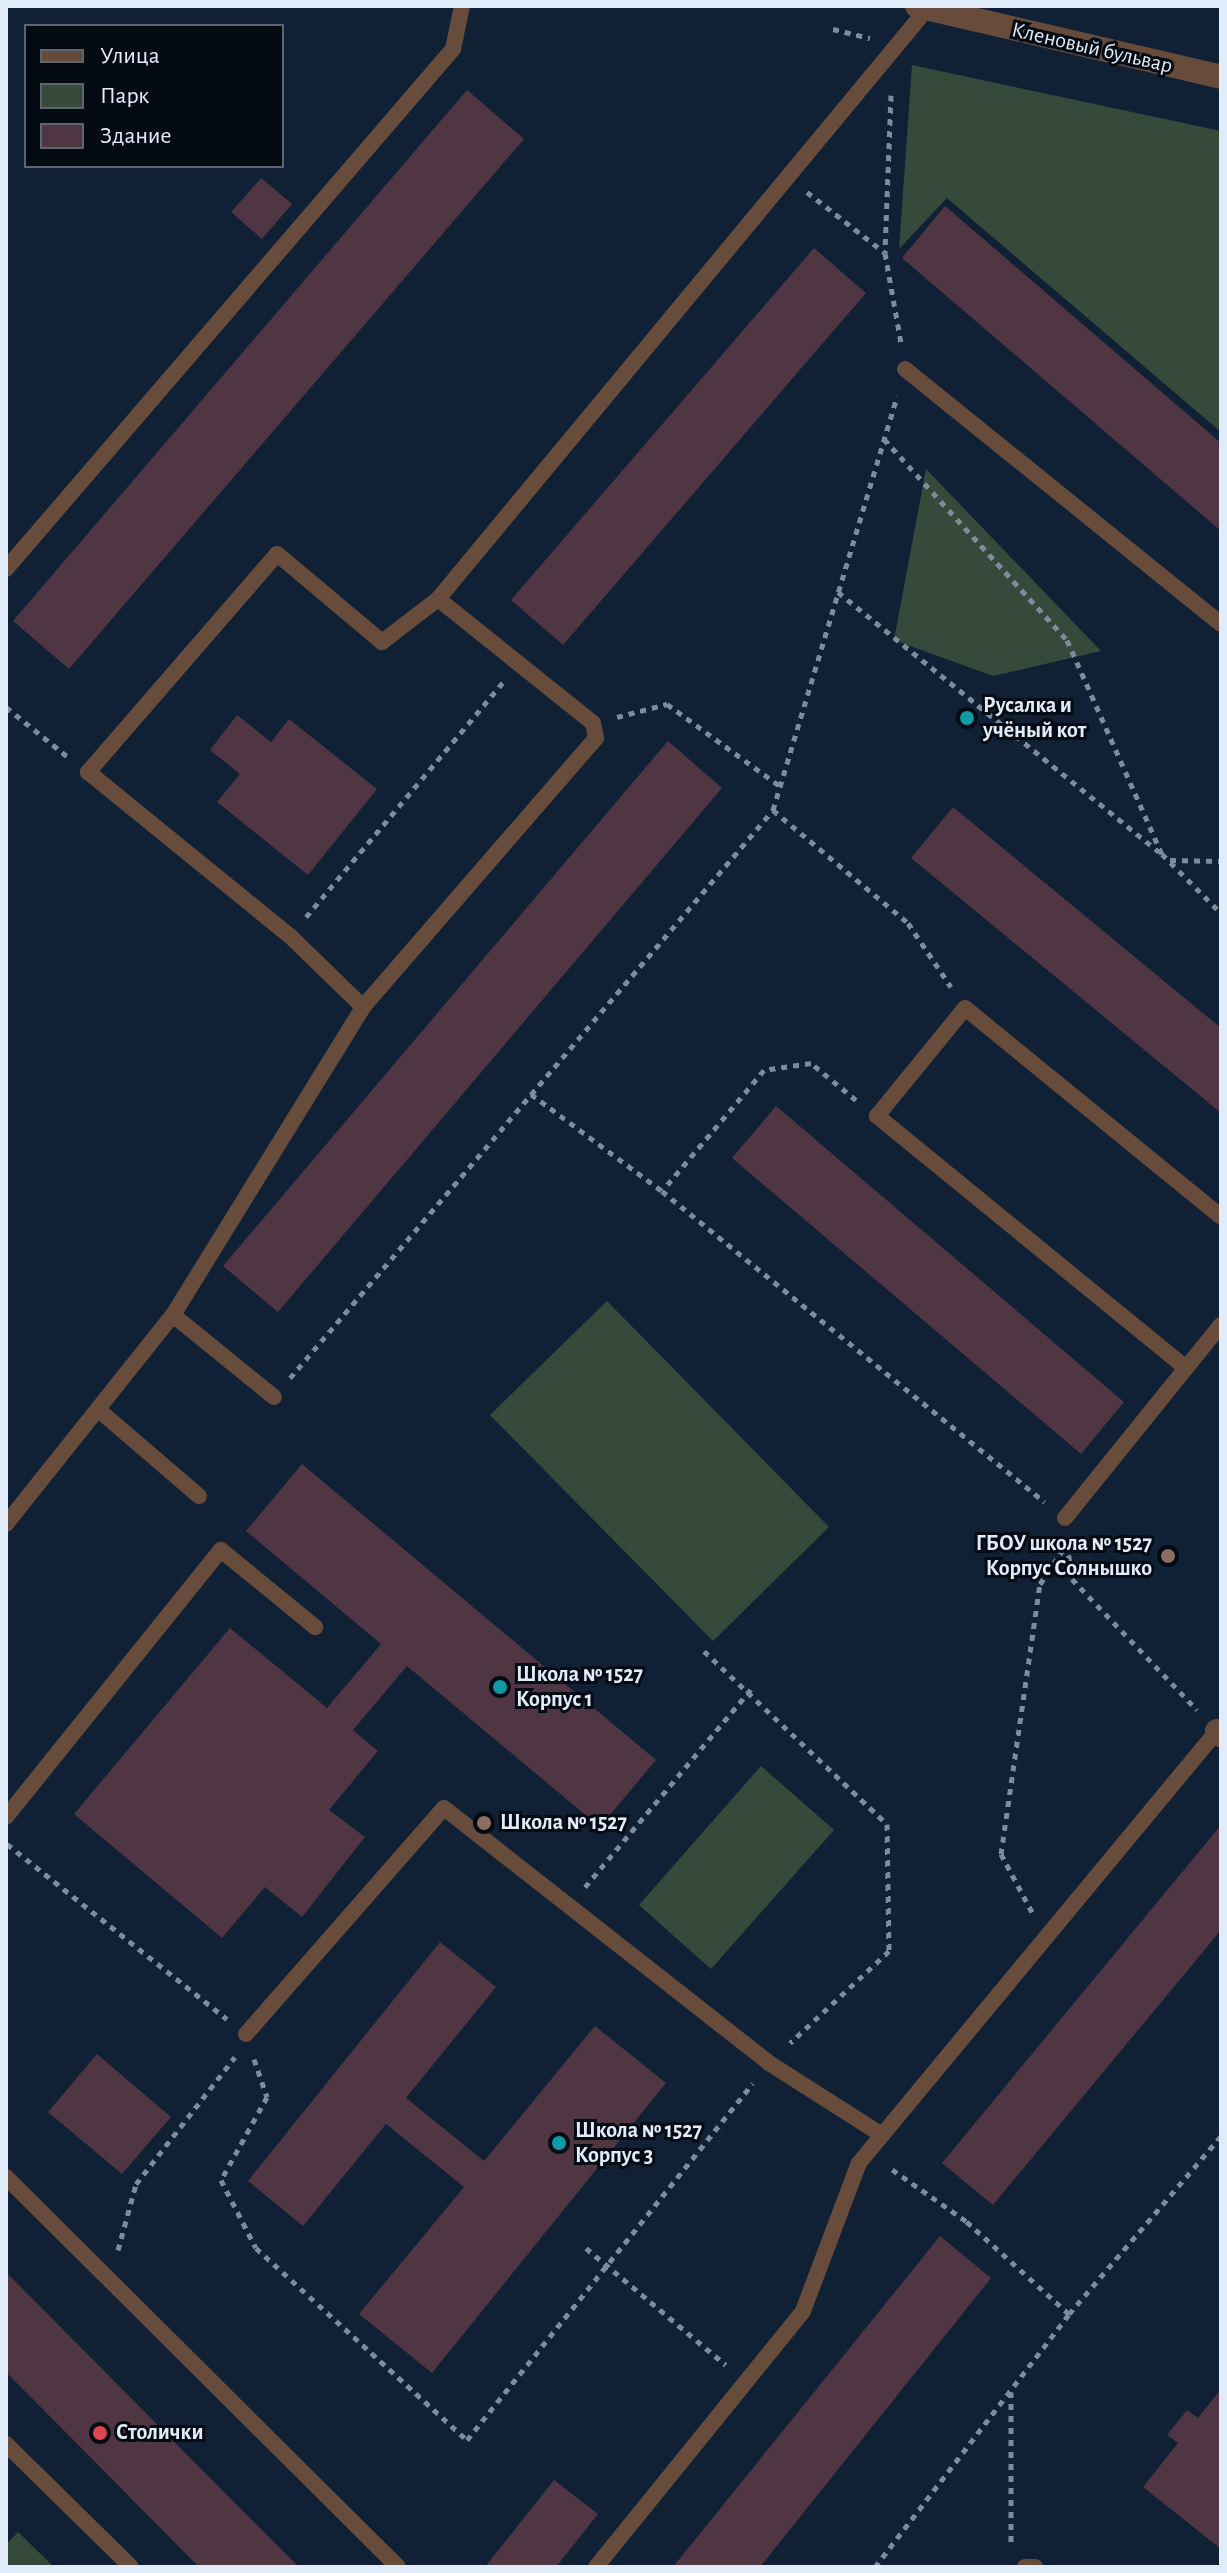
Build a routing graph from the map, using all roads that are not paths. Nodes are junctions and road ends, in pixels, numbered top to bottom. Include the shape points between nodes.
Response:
1 (462, 6) edge
2 (922, 8) edge
3 (1221, 77) edge
4 (905, 369) road end
5 (6, 569) edge
6 (438, 599) junction
7 (1221, 624) edge
8 (363, 1007) junction
9 (1221, 1217) edge
10 (173, 1315) junction
11 (1221, 1325) edge
12 (1186, 1368) junction
13 (274, 1397) road end
14 (101, 1412) junction
15 (199, 1496) dead end
16 (1065, 1518) road end
17 (6, 1524) edge
18 (315, 1627) dead end
19 (1219, 1733) edge
20 (6, 1817) edge
21 (246, 2034) road end
22 (882, 2135) junction
23 (6, 2177) edge
24 (6, 2444) edge
25 (131, 2567) edge
26 (398, 2567) edge
27 (596, 2567) edge
28 (1025, 2567) edge
29 (1035, 2567) edge

1 - 5 lane via 453,49
2 - 3 street, Кленовый бульвар
2 - 6 lane
4 - 7 lane
6 - 8 lane via 593,723 596,738
6 - 8 lane via 382,642 277,554 88,772 290,936
8 - 10 lane
9 - 12 lane via 965,1008 877,1116
10 - 13 lane
10 - 14 lane
11 - 12 lane
12 - 16 lane
14 - 15 lane
14 - 17 lane
18 - 20 lane via 221,1550
19 - 22 lane
21 - 22 lane via 444,1808 769,2063
22 - 27 lane via 867,2153 803,2311
23 - 26 lane
24 - 25 lane
28 - 29 lane

